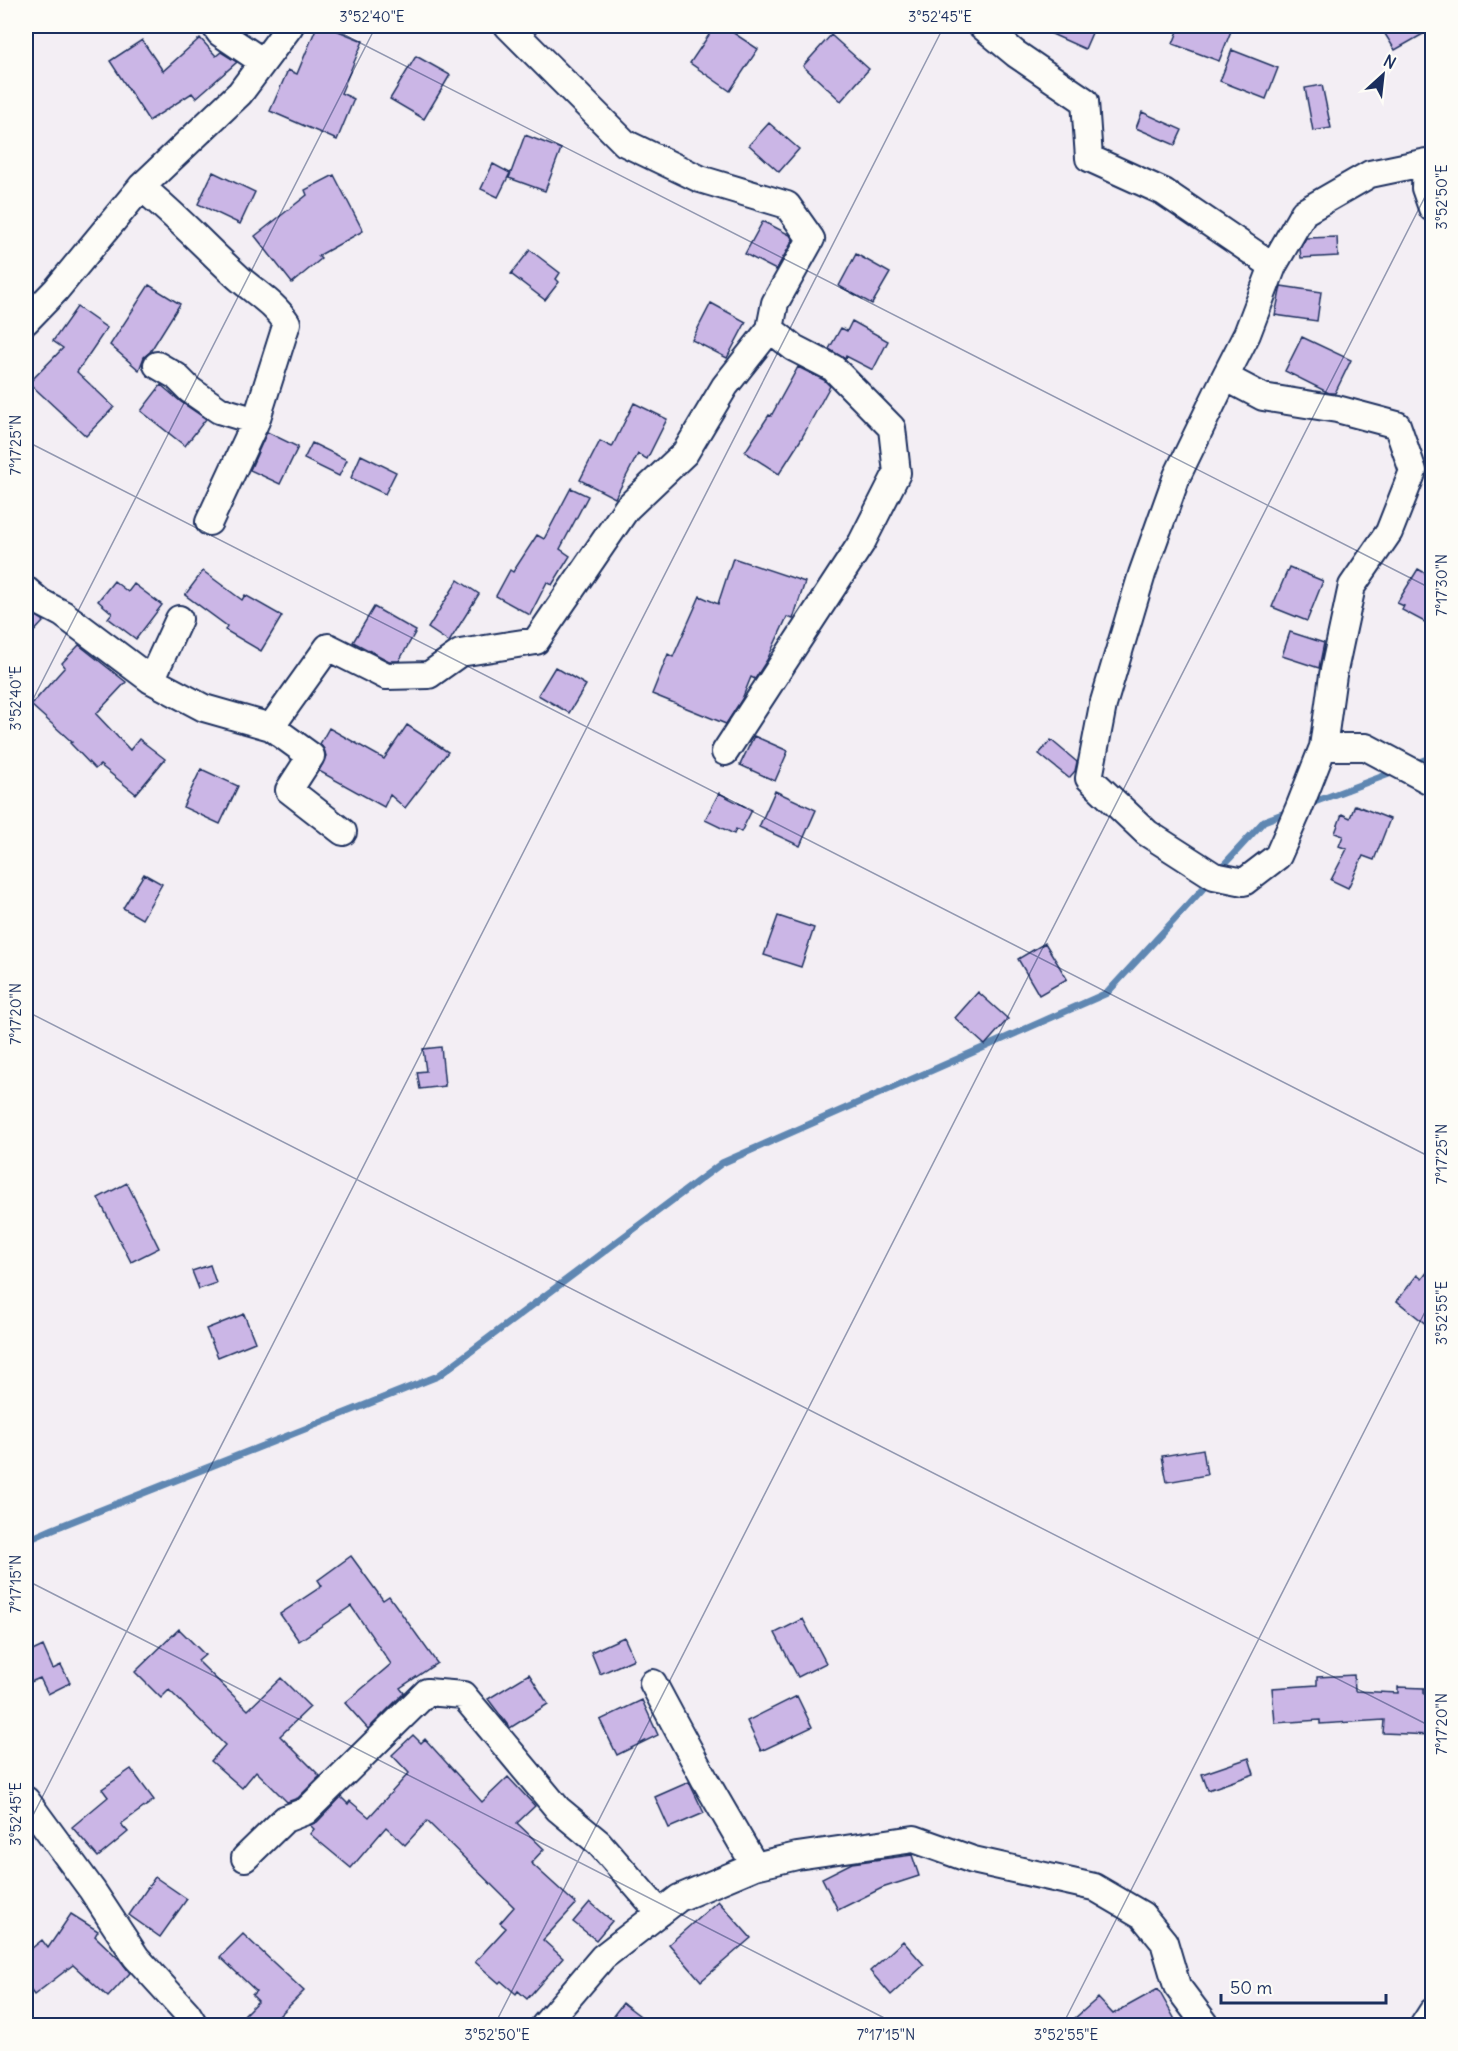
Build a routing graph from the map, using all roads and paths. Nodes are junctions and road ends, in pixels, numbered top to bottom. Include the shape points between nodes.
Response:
1 (215, 26) edge
2 (290, 26) edge
3 (508, 26) edge
4 (982, 26) edge
5 (263, 62) junction
6 (1429, 162) edge
7 (141, 187) junction
8 (1432, 208) edge
9 (1273, 266) junction
10 (26, 321) edge
11 (770, 329) junction
12 (157, 365) dead end
13 (1225, 377) junction
14 (256, 421) junction
15 (209, 522) dead end
16 (26, 590) edge
17 (178, 619) dead end
18 (151, 680) junction
19 (271, 727) junction
20 (1323, 747) junction
21 (725, 752) dead end
22 (1432, 782) edge
23 (343, 832) dead end
24 (653, 1683) dead end
25 (26, 1800) edge
26 (245, 1858) dead end
27 (755, 1866) junction
28 (660, 1913) junction
29 (1432, 2012) edge
30 (195, 2025) edge
31 (544, 2025) edge
32 (1207, 2025) edge
33 (1423, 2025) edge

1 - 5 street
2 - 5 street
3 - 11 street via 625,143 700,179 787,205 811,239 775,303
4 - 9 street via 1085,101 1089,158 1164,192
5 - 7 street via 240,93
6 - 8 street via 1425,188
6 - 9 street via 1370,174 1305,212
7 - 10 street
7 - 14 street via 279,311 287,323
9 - 13 street via 1247,334
11 - 19 street via 725,386 685,453 627,508 536,641 460,653 429,675 386,676 328,646
11 - 21 street via 794,348 833,368 892,428 897,473 862,542
12 - 14 street via 219,410
13 - 20 street via 1263,397 1337,409 1396,425 1413,471 1389,532 1352,586 1332,675
13 - 20 street via 1177,476 1142,574 1103,705 1089,778 1147,832 1214,876 1244,882 1278,856
14 - 15 street
16 - 18 street
17 - 18 street
18 - 19 street via 204,708
19 - 23 street via 311,756 289,790
20 - 22 street via 1366,747
24 - 27 street
25 - 30 street via 136,1957
26 - 28 street via 285,1819 306,1811 427,1692 463,1695 558,1809 599,1843
27 - 28 street via 679,1898
27 - 32 street via 914,1839 973,1860 1094,1887 1142,1915 1164,1942 1177,1986
28 - 31 street via 603,1957
29 - 33 street

